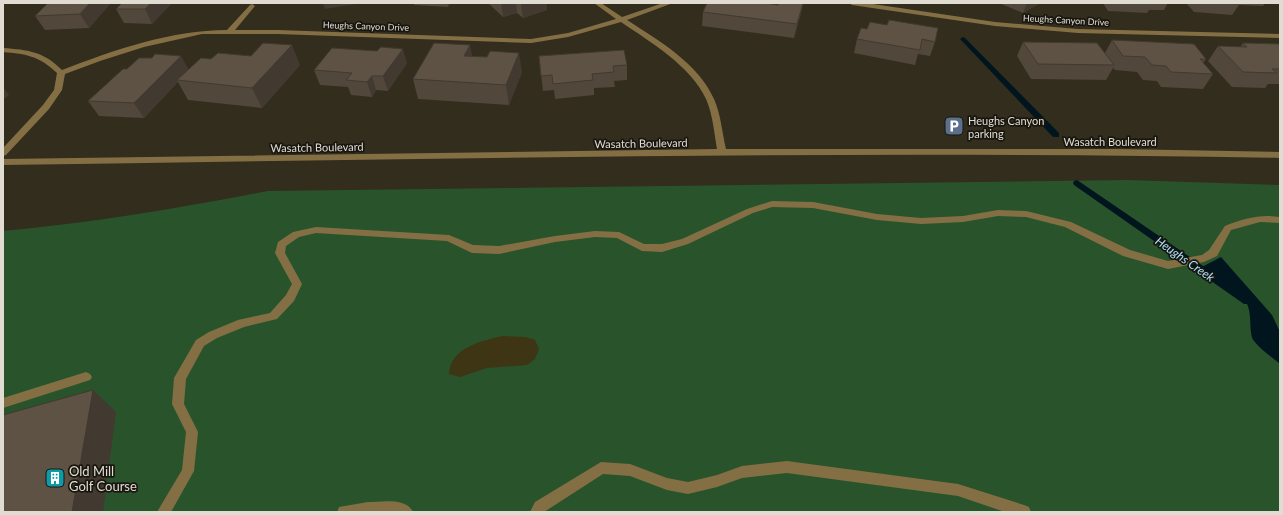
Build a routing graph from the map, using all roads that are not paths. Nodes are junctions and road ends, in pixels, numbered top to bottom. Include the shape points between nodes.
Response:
1 (597, 3) edge
2 (670, 3) edge
3 (852, 3) edge
4 (252, 6) dead end
5 (620, 19) junction
6 (230, 31) junction
7 (1280, 36) edge
8 (3, 50) edge
9 (61, 73) junction
10 (3, 152) edge
11 (722, 152) junction
12 (1280, 155) edge
13 (3, 162) edge
14 (1280, 220) edge
15 (86, 377) dead end
16 (3, 403) edge
17 (164, 512) edge
18 (344, 512) edge
19 (406, 512) edge
20 (536, 512) edge
21 (1024, 512) edge

1 - 5 street
2 - 5 street, Heughs Canyon Drive
3 - 7 street, Heughs Canyon Drive via 1002,25 1078,31
4 - 6 street
5 - 6 street, Heughs Canyon Drive via 571,36 531,41
5 - 11 street via 658,45 696,77 708,94
6 - 9 street, Heughs Canyon Drive via 202,32 156,41
8 - 9 street via 32,53 48,60
9 - 10 street via 58,90 46,107
11 - 12 street, Wasatch Boulevard via 1125,152
11 - 13 street, Wasatch Boulevard
14 - 17 street via 1254,219 1228,228 1213,253 1204,258 1168,265 1127,253 1068,224 1026,214 921,221 877,217 814,206 779,204 750,211 685,242 662,248 642,247 619,235 595,234 499,250 472,249 449,238 429,236 316,230 296,234 281,244 280,253 297,284 290,298 273,316 242,323 200,343 180,378 178,404 192,432 188,471
15 - 16 street
18 - 19 street via 368,508 402,509
20 - 21 street via 601,468 630,470 667,484 688,488 742,472 787,467 958,490

